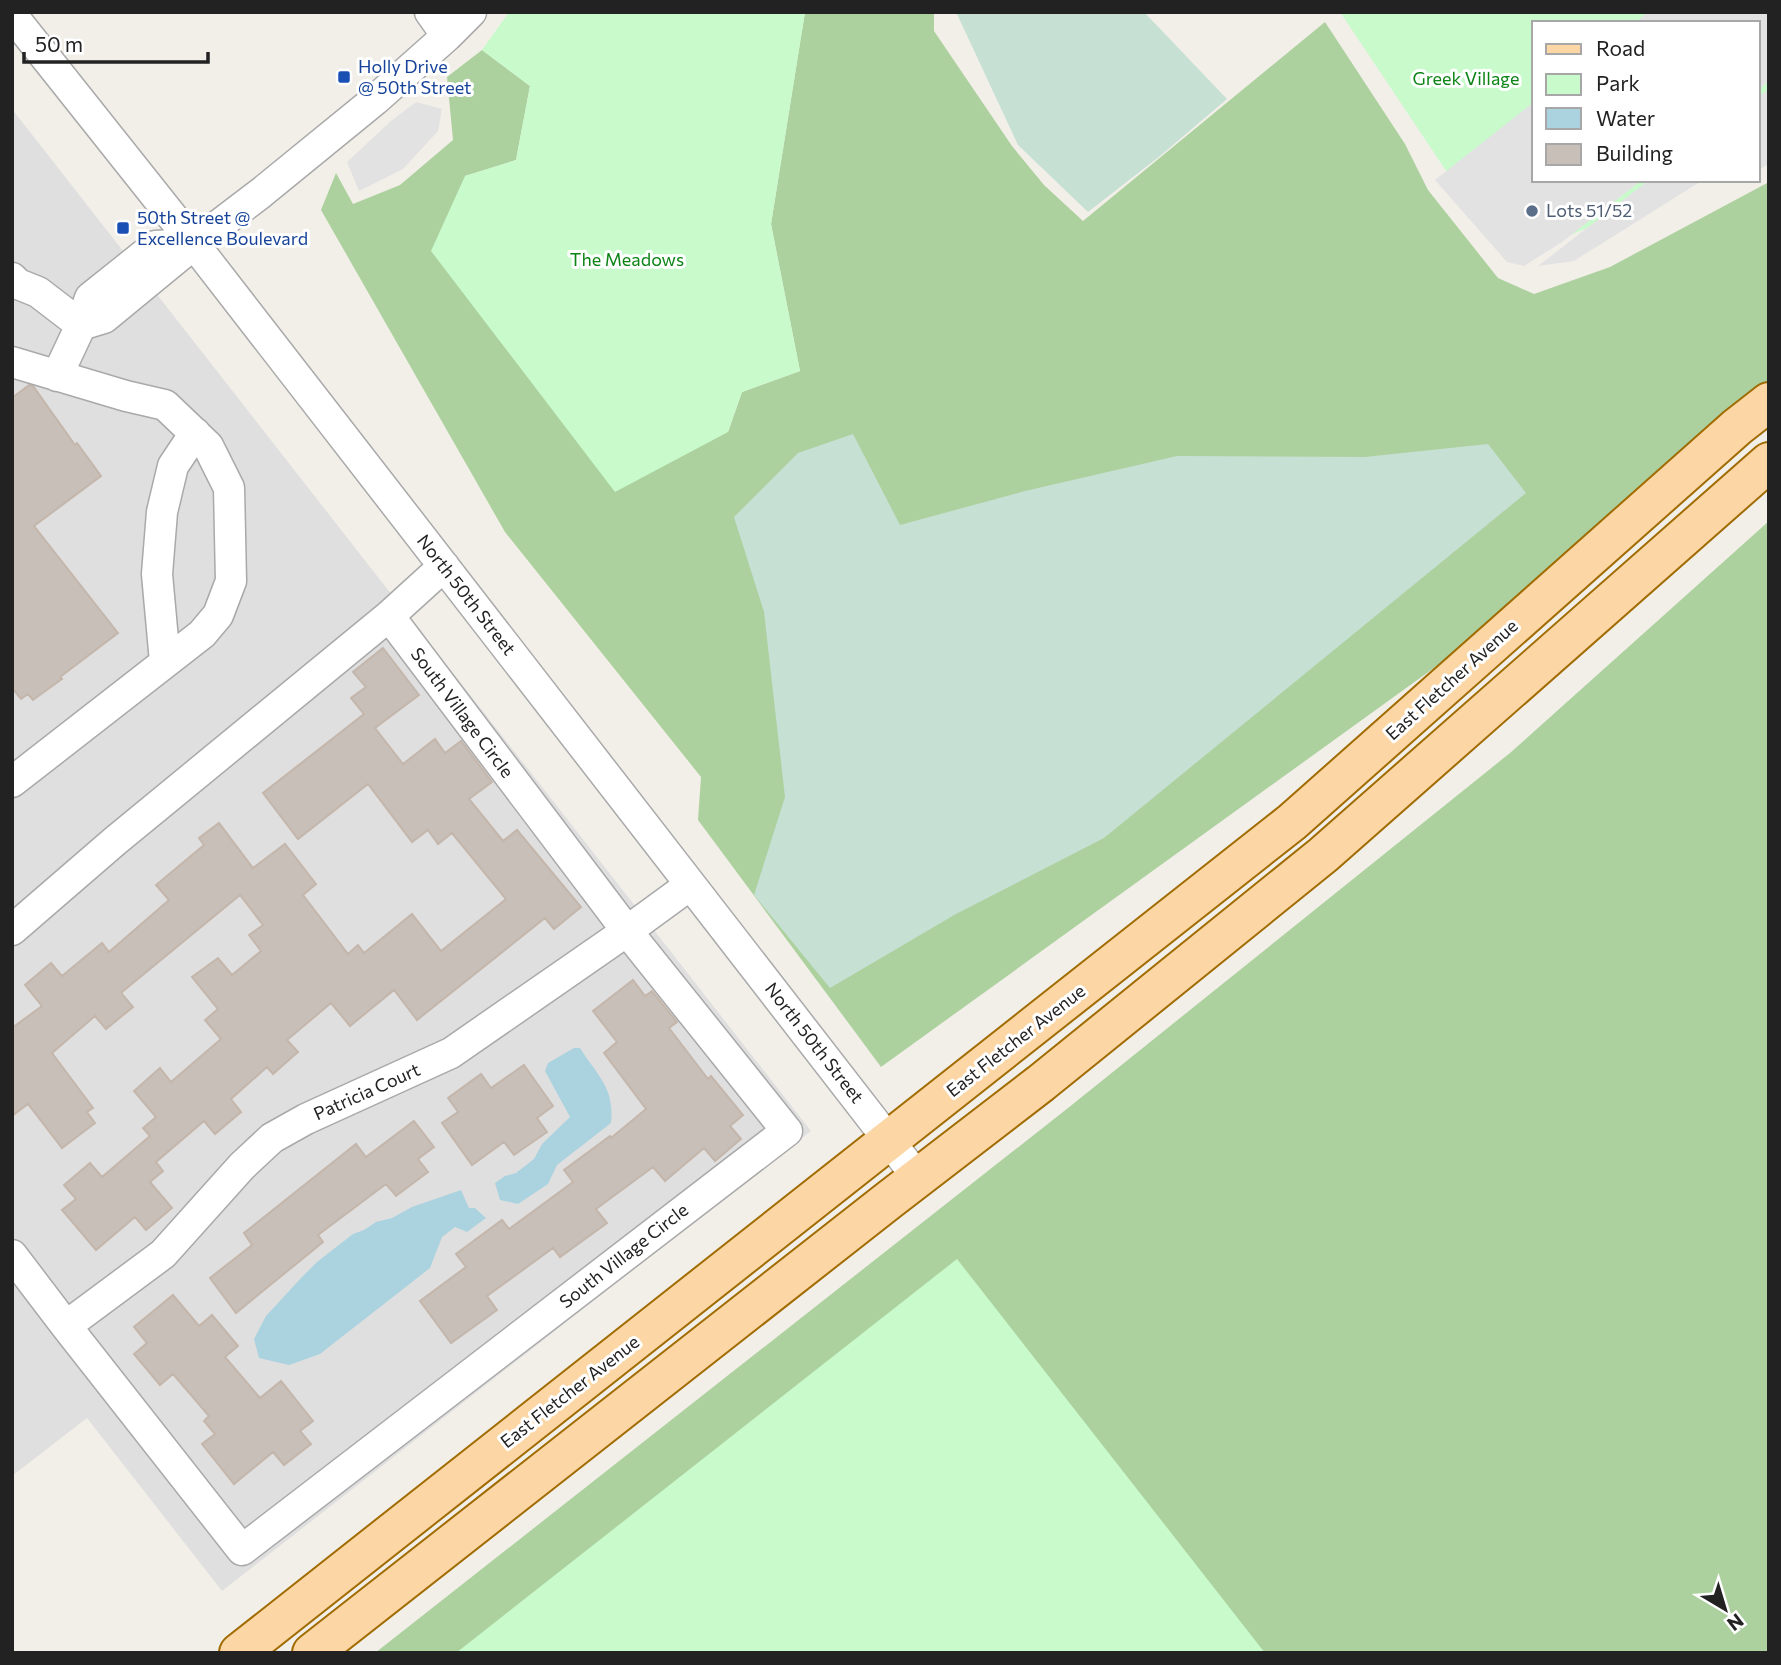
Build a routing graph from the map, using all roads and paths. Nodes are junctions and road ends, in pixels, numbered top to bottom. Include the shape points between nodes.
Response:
1 (430, 12) edge
2 (471, 12) edge
3 (12, 15) edge
4 (447, 36) junction
5 (194, 244) junction
6 (12, 278) edge
7 (81, 325) junction
8 (12, 362) edge
9 (57, 376) junction
10 (1769, 402) edge
11 (195, 433) junction
12 (1769, 462) edge
13 (443, 566) junction
14 (389, 616) junction
15 (166, 662) junction
16 (12, 782) edge
17 (691, 885) junction
18 (12, 930) edge
19 (628, 931) junction
20 (889, 1141) junction
21 (918, 1178) junction
22 (12, 1255) edge
23 (66, 1326) junction
24 (239, 1653) edge
25 (312, 1653) edge

1 - 4 street
2 - 4 street
3 - 5 street, North 50th Street
4 - 5 street via 375,100
5 - 7 street via 155,246 90,298
5 - 13 street, North 50th Street
6 - 7 street
7 - 9 street
8 - 9 street
9 - 11 street via 165,405
10 - 20 main road, East Fletcher Avenue via 1292,822
11 - 15 street via 173,466 162,512 157,574
11 - 15 street via 208,446 229,488 231,581 218,615
12 - 21 main road via 1323,855
13 - 14 street
13 - 17 street, North 50th Street
14 - 18 street
14 - 19 street, South Village Circle
15 - 16 street
17 - 19 street, Patricia Court
17 - 20 street, North 50th Street
19 - 23 street, Patricia Court via 451,1053 272,1138 163,1254
19 - 23 street, South Village Circle via 787,1131 242,1550
20 - 21 street, North 50th Street
20 - 24 main road, East Fletcher Avenue
21 - 25 main road
22 - 23 street, South Village Circle

